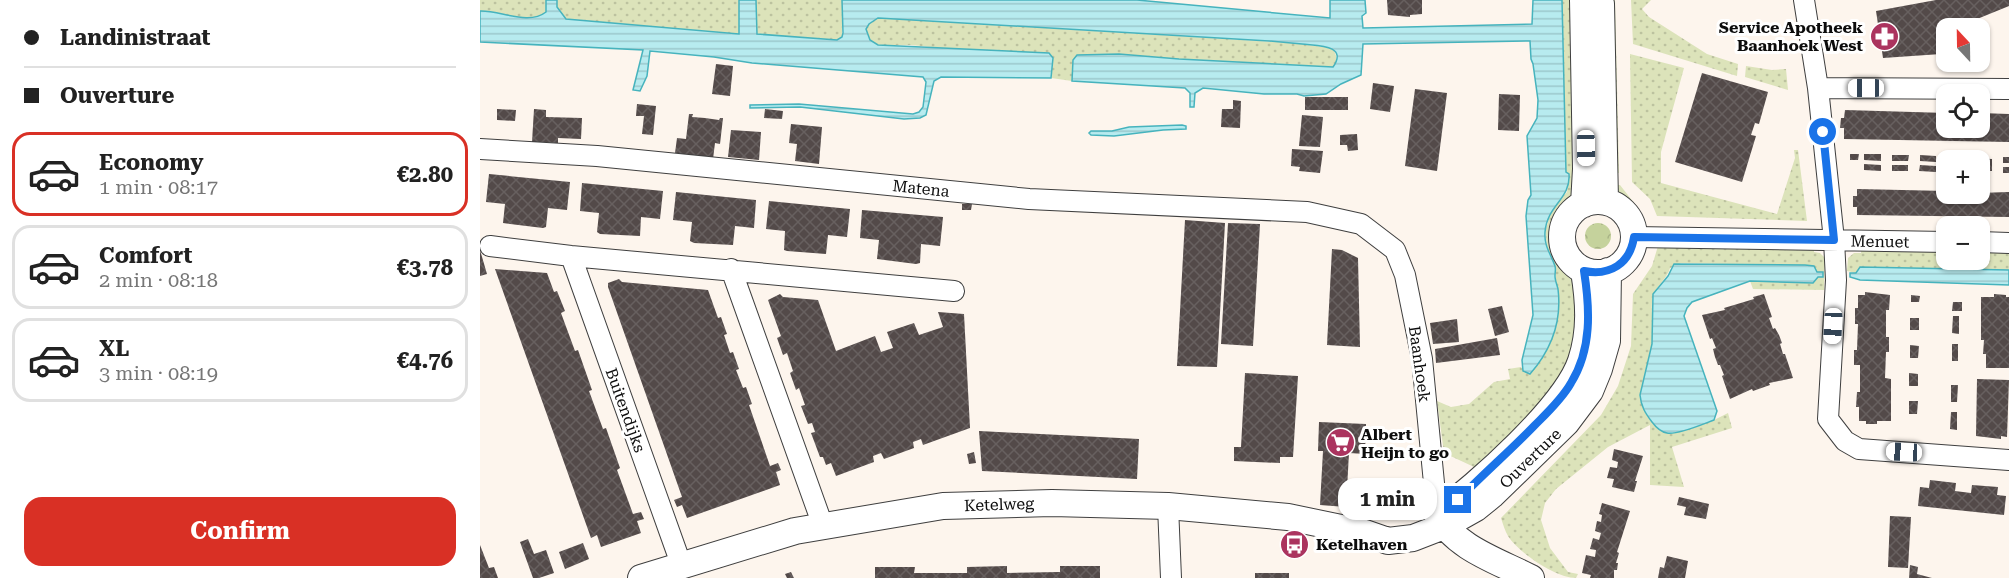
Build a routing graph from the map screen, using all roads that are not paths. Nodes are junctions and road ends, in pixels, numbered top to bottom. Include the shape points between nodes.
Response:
1 (1583, 0) edge
2 (1600, 0) edge
3 (1804, 0) edge
4 (1818, 88) junction
5 (2009, 89) edge
6 (480, 149) edge
7 (1594, 202) junction
8 (1361, 224) joint
9 (1634, 237) junction
10 (1834, 240) junction
11 (1936, 242) edge
12 (1990, 242) edge
13 (2009, 243) edge
14 (490, 246) dead end
15 (571, 256) junction
16 (731, 269) junction
17 (1596, 271) junction
18 (954, 291) dead end
19 (2009, 460) edge
20 (1168, 506) junction
21 (1440, 520) junction
22 (823, 526) junction
23 (1365, 533) joint
24 (681, 564) junction
25 (641, 578) edge
26 (1171, 578) edge
27 (1531, 578) edge

1 - 7 street via 1586,169
2 - 7 street
3 - 4 street
4 - 5 street
4 - 10 street
6 - 8 street, Matena via 597,156 1029,199 1307,212
7 - 9 street via 1614,204 1631,224
7 - 17 street via 1575,209 1563,226 1561,237 1567,257 1575,265
8 - 21 street, Baanhoek via 1395,250 1405,275 1422,359
9 - 10 street, Menuet
9 - 17 street via 1624,262
10 - 11 street, Menuet
10 - 19 street via 1836,280 1828,419 1838,433 1859,450
12 - 13 street
14 - 15 street
15 - 16 street
15 - 24 street, Buitendijks
16 - 18 street
16 - 22 street
17 - 21 street, Ouverture via 1607,341 1590,391 1566,423 1492,495 1476,508
20 - 22 street, Ketelweg via 943,506
20 - 23 street, Ketelweg via 1288,517
20 - 26 street
21 - 23 street, Ouverture
21 - 27 street via 1464,544
22 - 24 street, Ketelweg
24 - 25 street, Ketelweg

